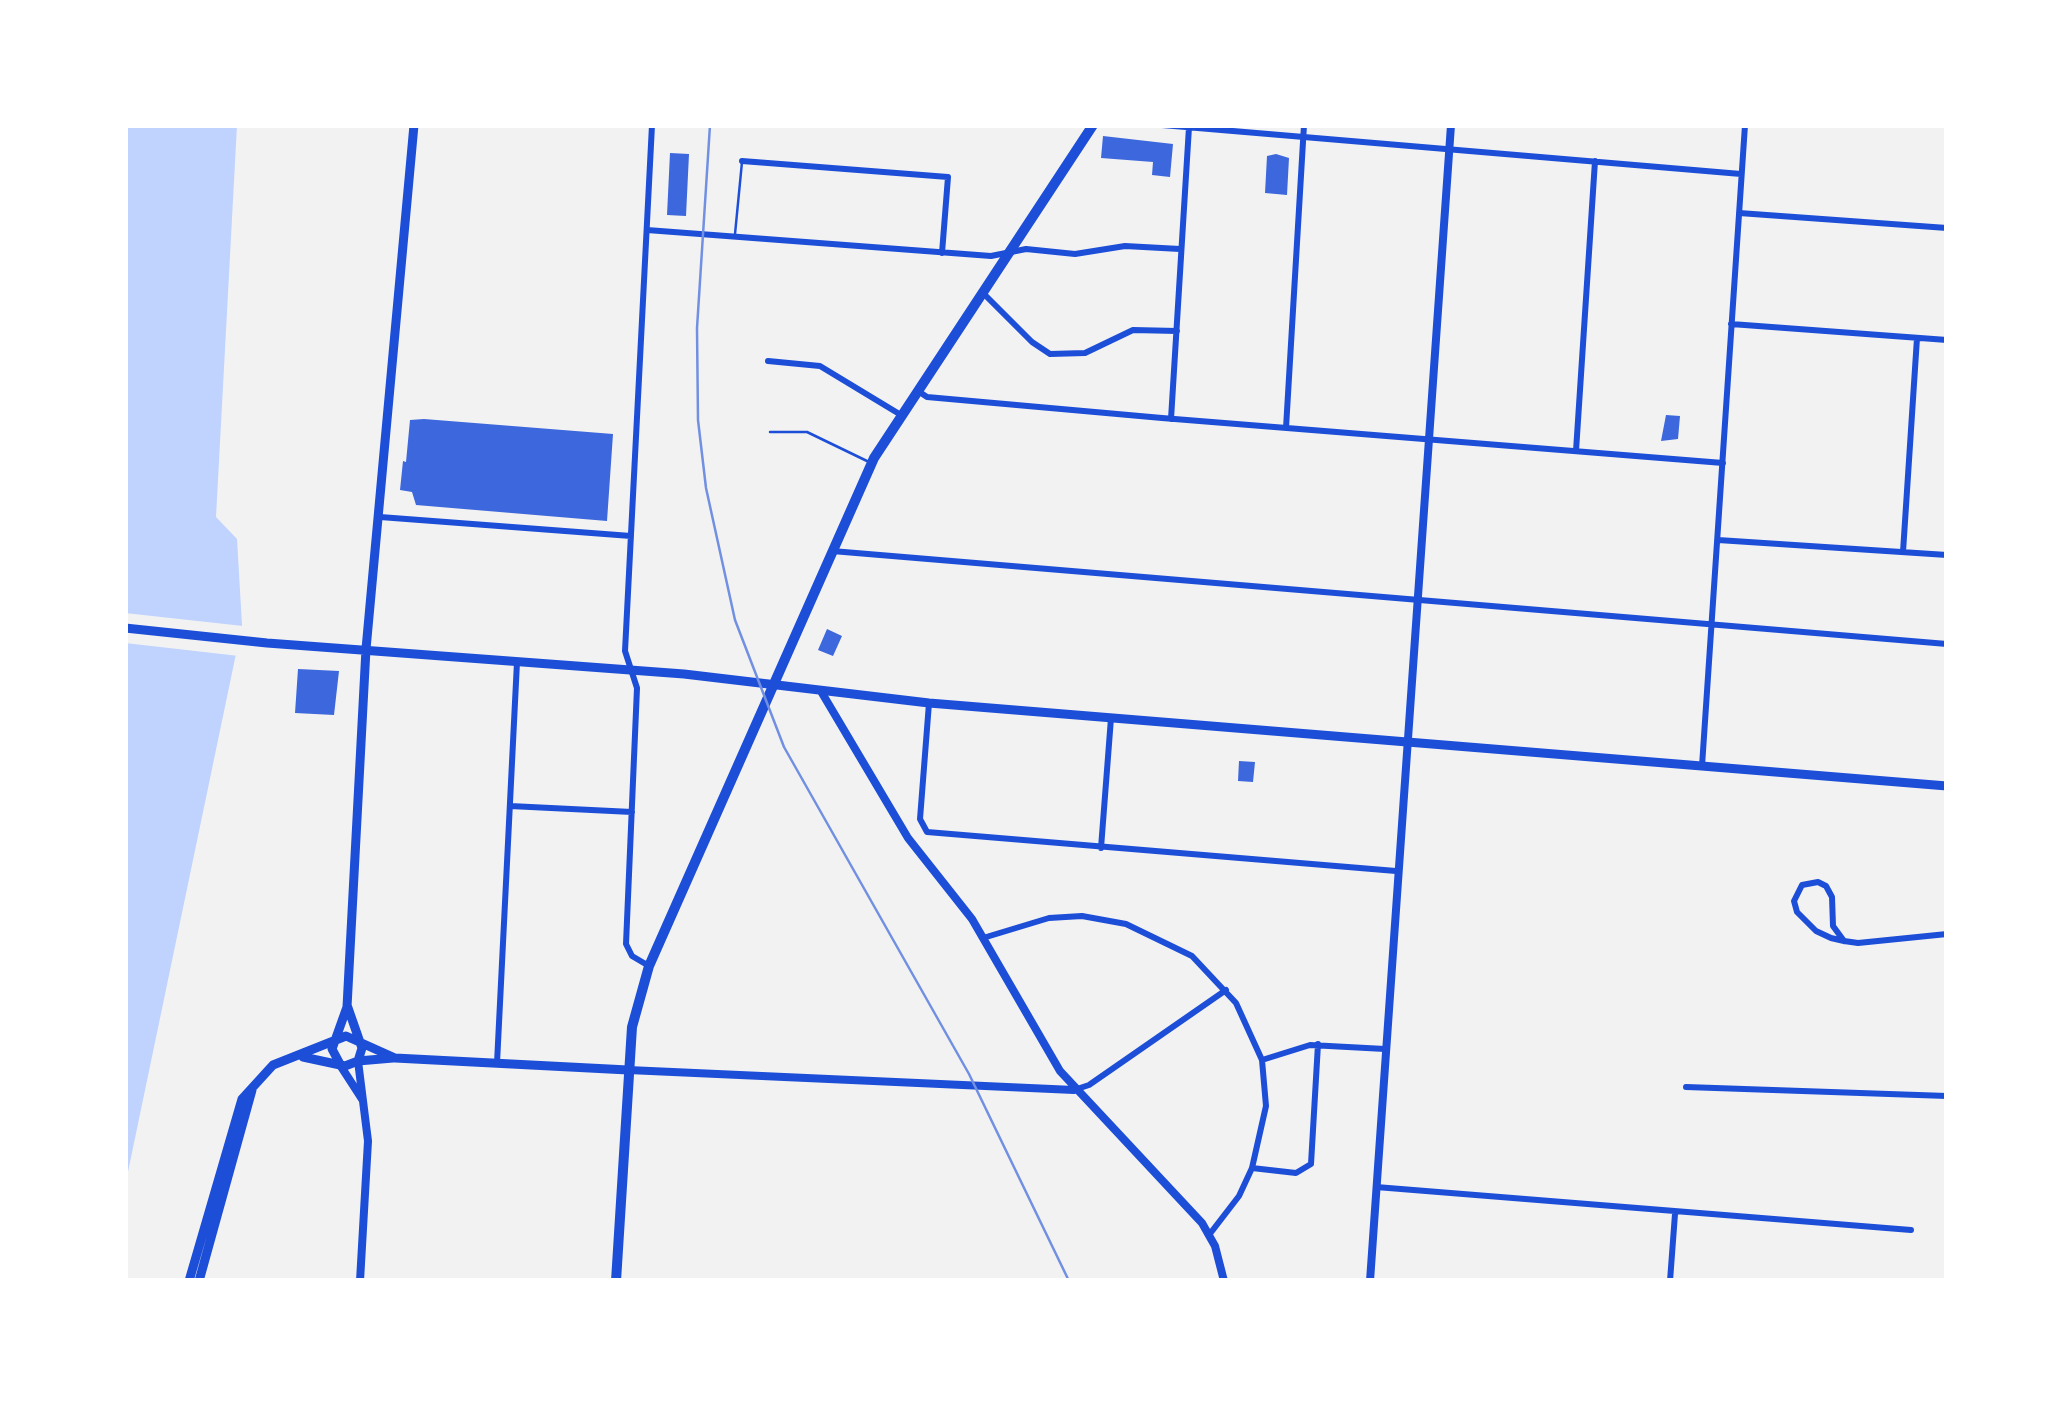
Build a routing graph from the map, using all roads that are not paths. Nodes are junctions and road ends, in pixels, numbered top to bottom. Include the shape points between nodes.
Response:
1 (414, 125) edge
2 (652, 125) edge
3 (1093, 125) edge
4 (1162, 125) edge
5 (1304, 125) edge
6 (1451, 125) edge
7 (1745, 125) edge
8 (1189, 127) edge
9 (1304, 137) junction
10 (1450, 150) junction
11 (742, 160) joint
12 (1595, 161) junction
13 (1741, 174) junction
14 (1739, 213) junction
15 (1947, 228) edge
16 (647, 230) junction
17 (735, 235) junction
18 (1180, 249) junction
19 (1008, 252) junction
20 (942, 253) junction
21 (982, 292) junction
22 (1732, 324) junction
23 (1177, 332) junction
24 (1917, 338) junction
25 (1947, 340) edge
26 (768, 361) dead end
27 (916, 390) junction
28 (900, 415) junction
29 (1171, 419) junction
30 (1286, 428) junction
31 (770, 432) dead end
32 (1432, 439) junction
33 (1576, 451) junction
34 (872, 463) junction
35 (1723, 463) junction
36 (380, 517) junction
37 (630, 536) junction
38 (1718, 540) junction
39 (832, 550) junction
40 (1903, 552) junction
41 (1947, 555) edge
42 (1417, 603) junction
43 (1711, 626) junction
44 (125, 628) edge
45 (1947, 644) edge
46 (366, 649) junction
47 (517, 662) junction
48 (631, 669) junction
49 (770, 685) junction
50 (822, 693) junction
51 (929, 703) junction
52 (1112, 718) junction
53 (1405, 742) junction
54 (1702, 767) junction
55 (1947, 786) edge
56 (510, 806) junction
57 (632, 812) junction
58 (1101, 848) junction
59 (1396, 871) junction
60 (1947, 934) edge
61 (984, 938) junction
62 (1844, 942) junction
63 (649, 966) junction
64 (1226, 990) junction
65 (348, 1005) junction
66 (337, 1040) junction
67 (359, 1042) junction
68 (1318, 1044) junction
69 (1385, 1049) junction
70 (300, 1057) junction
71 (396, 1058) junction
72 (1262, 1060) junction
73 (358, 1061) junction
74 (497, 1063) junction
75 (340, 1064) junction
76 (628, 1070) junction
77 (1686, 1087) dead end
78 (253, 1088) junction
79 (1074, 1090) junction
80 (1947, 1096) edge
81 (362, 1098) junction
82 (1252, 1168) junction
83 (1376, 1187) junction
84 (1674, 1214) junction
85 (1912, 1230) dead end
86 (1209, 1235) junction
87 (190, 1281) edge
88 (200, 1281) edge
89 (360, 1281) edge
90 (616, 1281) edge
91 (1224, 1281) edge
92 (1370, 1281) edge
93 (1670, 1281) edge

1 - 36 main road
2 - 16 street
3 - 19 main road
4 - 8 street
5 - 9 street
6 - 10 street
7 - 13 street
8 - 9 street
8 - 18 street
9 - 10 street
9 - 30 street
10 - 12 street
10 - 32 street
11 - 17 lane
11 - 20 street via 948,177
12 - 13 street
12 - 33 street
13 - 14 street
14 - 15 street
14 - 22 street
16 - 17 street
16 - 37 street
17 - 20 street
18 - 19 street
18 - 23 street
19 - 20 street
19 - 21 main road
21 - 23 street via 1050,354 1084,352 1133,330
21 - 27 main road
22 - 24 street
22 - 35 street
23 - 29 street
24 - 25 street
24 - 40 street
26 - 28 street via 820,366
27 - 28 main road
27 - 29 street via 927,397
28 - 34 main road
29 - 30 street
30 - 32 street
31 - 34 lane via 807,432
32 - 33 street
32 - 42 street
33 - 35 street
34 - 39 main road
35 - 38 street
36 - 37 street
36 - 46 main road
37 - 48 street via 625,651
38 - 40 street
38 - 43 street
39 - 42 street
39 - 49 main road
40 - 41 street
42 - 43 street
42 - 53 street
43 - 45 street
43 - 54 street
44 - 46 main road
46 - 47 main road
46 - 65 main road
47 - 48 main road
47 - 56 street
48 - 49 main road
48 - 57 street via 637,688
49 - 50 main road
49 - 63 main road
50 - 51 main road
50 - 61 street via 908,838
51 - 52 main road
51 - 58 street via 922,828
52 - 53 main road
52 - 58 street
53 - 54 main road
53 - 59 street
54 - 55 main road
56 - 57 street
56 - 74 street
57 - 63 street via 626,948
58 - 59 street
59 - 69 street
60 - 62 street
61 - 64 street via 1048,918 1112,920 1180,948
61 - 79 street
62 - 62 street via 1833,926 1826,886 1802,886 1794,902 1804,920
63 - 76 main road via 635,1008
64 - 72 street
64 - 79 street
65 - 66 main road
65 - 67 main road
66 - 67 main road via 349,1036
66 - 70 main road
66 - 75 main road via 332,1052
67 - 71 main road
67 - 73 main road
68 - 69 street
68 - 72 street
68 - 82 street via 1311,1164 1296,1173
69 - 83 street
70 - 75 main road
70 - 78 main road via 268,1068
71 - 73 main road
71 - 74 main road
72 - 82 street via 1266,1106
73 - 75 main road
73 - 81 street
74 - 76 main road
75 - 81 street
76 - 79 street
76 - 90 main road
77 - 80 street
78 - 87 main road via 239,1110
78 - 88 main road
79 - 86 street
81 - 89 street via 368,1141
82 - 86 street
83 - 84 street
83 - 92 street
84 - 85 street
84 - 93 street
86 - 91 street

